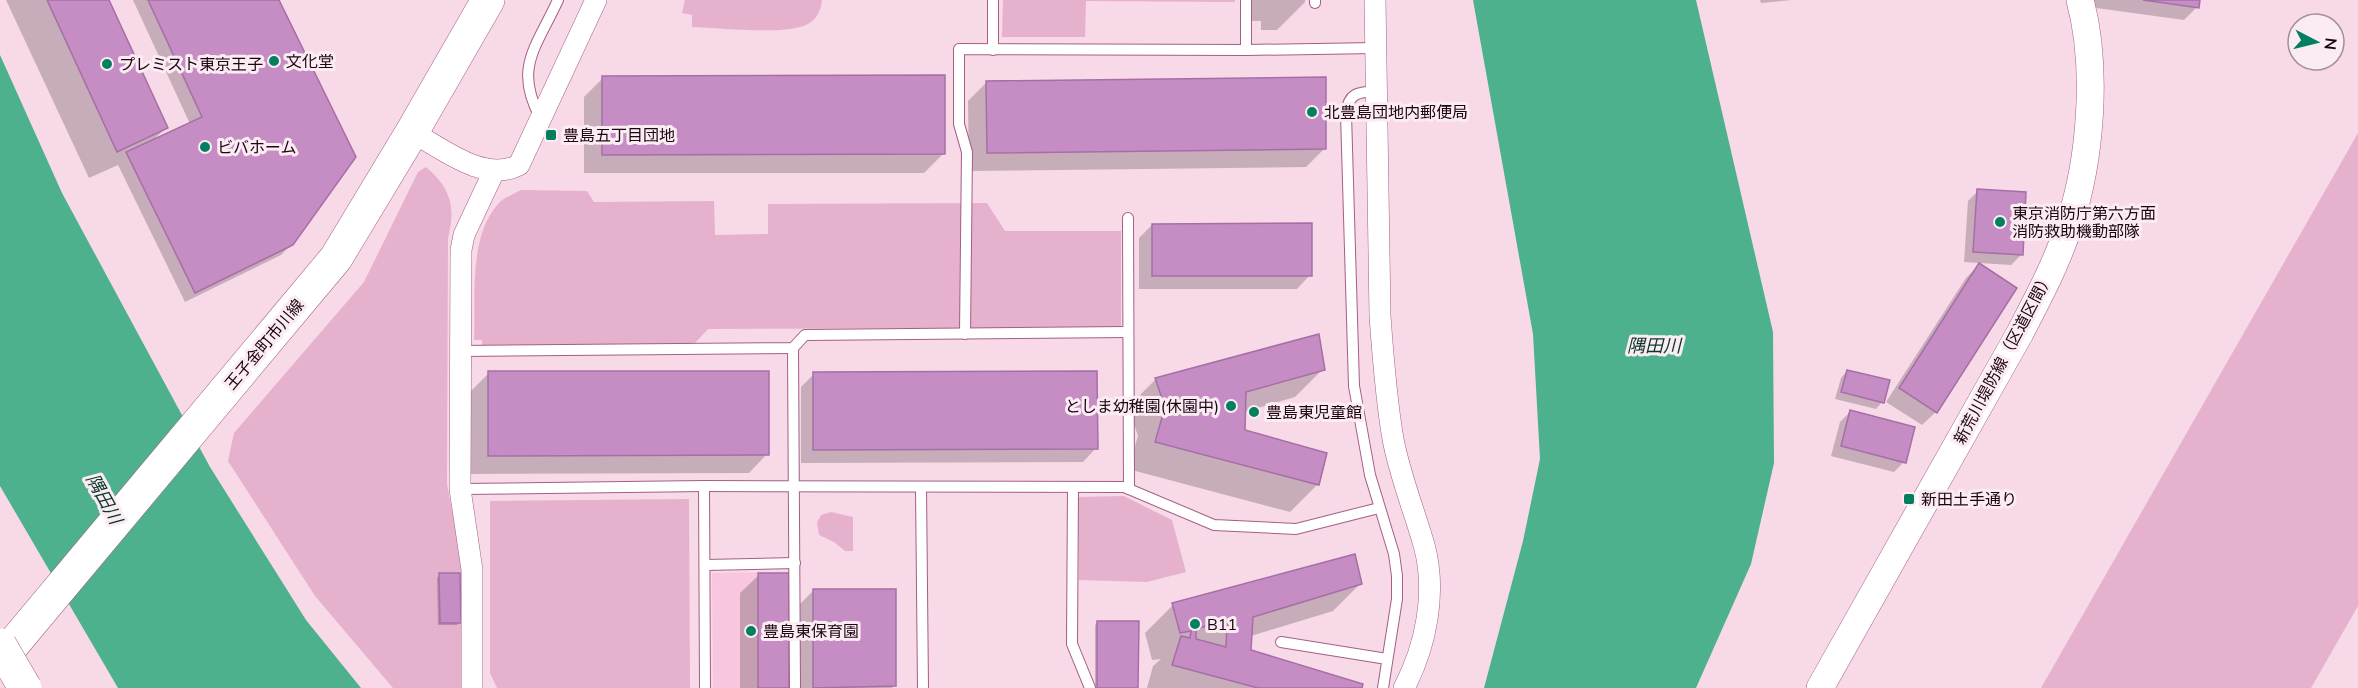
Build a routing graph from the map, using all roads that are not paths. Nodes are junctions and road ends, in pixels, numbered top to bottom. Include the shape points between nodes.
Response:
1 (488, 0) edge
2 (558, 0) edge
3 (596, 0) edge
4 (993, 0) edge
5 (1246, 0) edge
6 (1375, 0) edge
7 (2080, 0) edge
8 (1376, 48) junction
9 (993, 50) junction
10 (1246, 50) junction
11 (1376, 91) junction
12 (542, 119) junction
13 (412, 132) junction
14 (494, 171) junction
15 (1128, 218) dead end
16 (1128, 333) junction
17 (966, 334) junction
18 (793, 348) junction
19 (461, 351) junction
20 (704, 486) junction
21 (793, 486) junction
22 (921, 487) junction
23 (1073, 487) junction
24 (460, 489) junction
25 (1129, 489) junction
26 (1379, 508) junction
27 (795, 563) junction
28 (705, 565) junction
29 (1281, 642) dead end
30 (0, 645) edge
31 (1387, 659) junction
32 (0, 660) edge
33 (25, 688) edge
34 (472, 688) edge
35 (705, 688) edge
36 (795, 688) edge
37 (923, 688) edge
38 (1090, 688) edge
39 (1383, 688) edge
40 (1404, 688) edge
41 (1820, 688) edge

1 - 13 main road, 王子金町市川線
2 - 12 lane via 527,71 530,97
3 - 12 street
4 - 9 lane
5 - 10 lane
6 - 8 street
7 - 41 street, 新荒川堤防線（区道区間） via 2088,55 2089,106 2084,163 2070,225 2020,333
8 - 10 lane
8 - 11 street
9 - 10 lane
9 - 17 lane via 960,49 959,124 967,152
11 - 26 lane via 1353,95 1346,114 1352,371
11 - 40 street via 1384,367 1393,438 1424,546 1429,585 1424,635
12 - 14 street via 519,165
13 - 14 street via 468,163
13 - 32 main road, 王子金町市川線 via 336,258
14 - 19 street via 464,235 461,250
15 - 16 lane
16 - 17 lane
16 - 25 lane
17 - 18 lane via 805,335
18 - 19 lane
18 - 21 lane
19 - 24 street
20 - 21 lane
20 - 24 lane
20 - 28 lane
21 - 22 lane
21 - 27 lane
22 - 23 lane
22 - 37 lane
23 - 25 lane
23 - 38 lane via 1072,644
24 - 34 street via 472,570
25 - 26 lane via 1214,525 1296,529
26 - 31 lane via 1397,576
27 - 28 lane
27 - 36 lane
28 - 35 lane
29 - 31 lane
30 - 33 main road, bridge
31 - 39 lane

